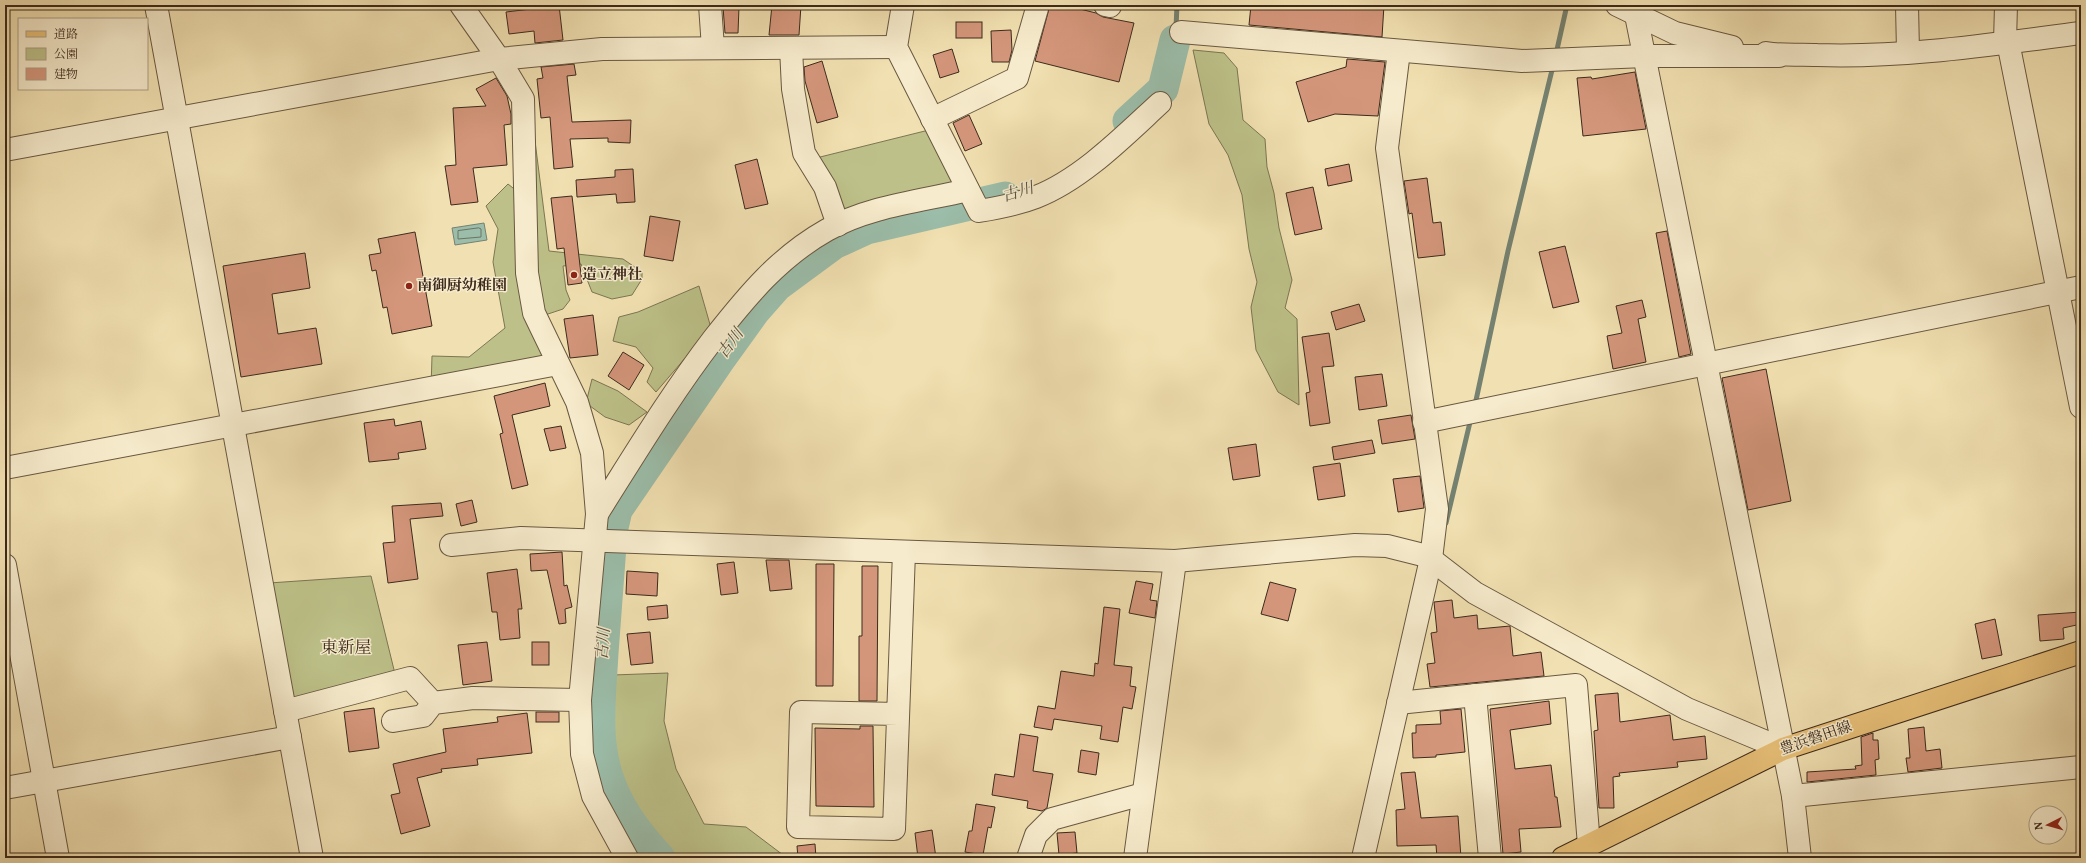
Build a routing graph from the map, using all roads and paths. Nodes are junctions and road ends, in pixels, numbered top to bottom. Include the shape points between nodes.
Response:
1 (156, 5) edge
2 (461, 5) edge
3 (710, 5) edge
4 (903, 5) edge
5 (1038, 5) edge
6 (1907, 5) edge
7 (2006, 5) edge
8 (1627, 10) edge
9 (1181, 32) dead end
10 (2081, 33) edge
11 (2006, 42) junction
12 (896, 47) junction
13 (713, 48) junction
14 (791, 48) junction
15 (1398, 51) junction
16 (1908, 52) junction
17 (1645, 56) junction
18 (1779, 56) junction
19 (499, 59) junction
20 (1160, 103) dead end
21 (177, 119) junction
22 (932, 119) junction
23 (5, 150) edge
24 (968, 190) junction
25 (838, 225) junction
26 (2081, 288) edge
27 (2058, 292) junction
28 (1706, 363) junction
29 (558, 364) junction
30 (2081, 407) edge
31 (1424, 422) junction
32 (233, 426) junction
33 (5, 468) edge
34 (597, 514) junction
35 (594, 540) junction
36 (451, 545) dead end
37 (904, 552) junction
38 (1431, 559) junction
39 (1175, 561) junction
40 (5, 565) edge
41 (2081, 652) edge
42 (1475, 695) junction
43 (580, 700) junction
44 (433, 703) junction
45 (1398, 703) junction
46 (285, 711) junction
47 (898, 714) junction
48 (393, 721) dead end
49 (290, 737) junction
50 (1783, 749) junction
51 (2081, 767) edge
52 (44, 781) junction
53 (5, 788) edge
54 (1143, 794) junction
55 (1794, 796) junction
56 (1589, 845) junction
57 (58, 858) edge
58 (312, 858) edge
59 (627, 858) edge
60 (1028, 858) edge
61 (1135, 858) edge
62 (1363, 858) edge
63 (1490, 858) edge
64 (1563, 858) edge
65 (1800, 858) edge

1 - 21 street
2 - 19 street
3 - 13 street
4 - 12 street
5 - 22 street via 1018,78
6 - 16 street
7 - 11 street
8 - 17 street
8 - 18 street via 1675,33
9 - 15 street
10 - 11 street
11 - 16 street
11 - 27 street
12 - 14 street
12 - 22 street
13 - 14 street
13 - 19 street via 602,49
14 - 25 street via 793,89 804,153 825,187
15 - 17 street via 1522,61
15 - 31 street via 1387,148
16 - 18 street via 1849,56
17 - 18 street
17 - 28 street
19 - 21 street
19 - 29 street via 523,99 528,273 534,313
20 - 24 street via 1111,148 1070,178 1037,197 1005,207 979,211
21 - 23 street
21 - 32 street
22 - 24 street
24 - 25 street via 866,214
25 - 34 street via 783,260 747,295 683,378
26 - 27 street
27 - 28 street
27 - 30 street
28 - 31 street
28 - 50 street
29 - 32 street
29 - 34 street via 577,402 592,453
31 - 38 street via 1437,509
32 - 33 street
32 - 46 street
34 - 35 street
35 - 36 street via 521,538
35 - 37 street
35 - 43 street
37 - 39 street
37 - 47 street
38 - 39 street via 1387,546 1355,545
38 - 45 street
38 - 50 street via 1475,594 1680,706
39 - 54 street
40 - 52 street
41 - 50 main road, 豊浜磐田線
42 - 45 street
42 - 56 street via 1576,685
42 - 63 street
43 - 44 street via 473,698
43 - 59 street via 582,754 593,796
44 - 46 street via 410,678
44 - 48 street via 423,716
45 - 62 street
46 - 49 street
47 - 47 street via 894,829 798,827 801,712
49 - 52 street
49 - 58 street
50 - 55 street
50 - 56 main road, 豊浜磐田線
51 - 55 street
52 - 53 street
52 - 57 street
54 - 60 street via 1052,818 1036,835
54 - 61 street
55 - 65 street
56 - 64 main road, 豊浜磐田線

